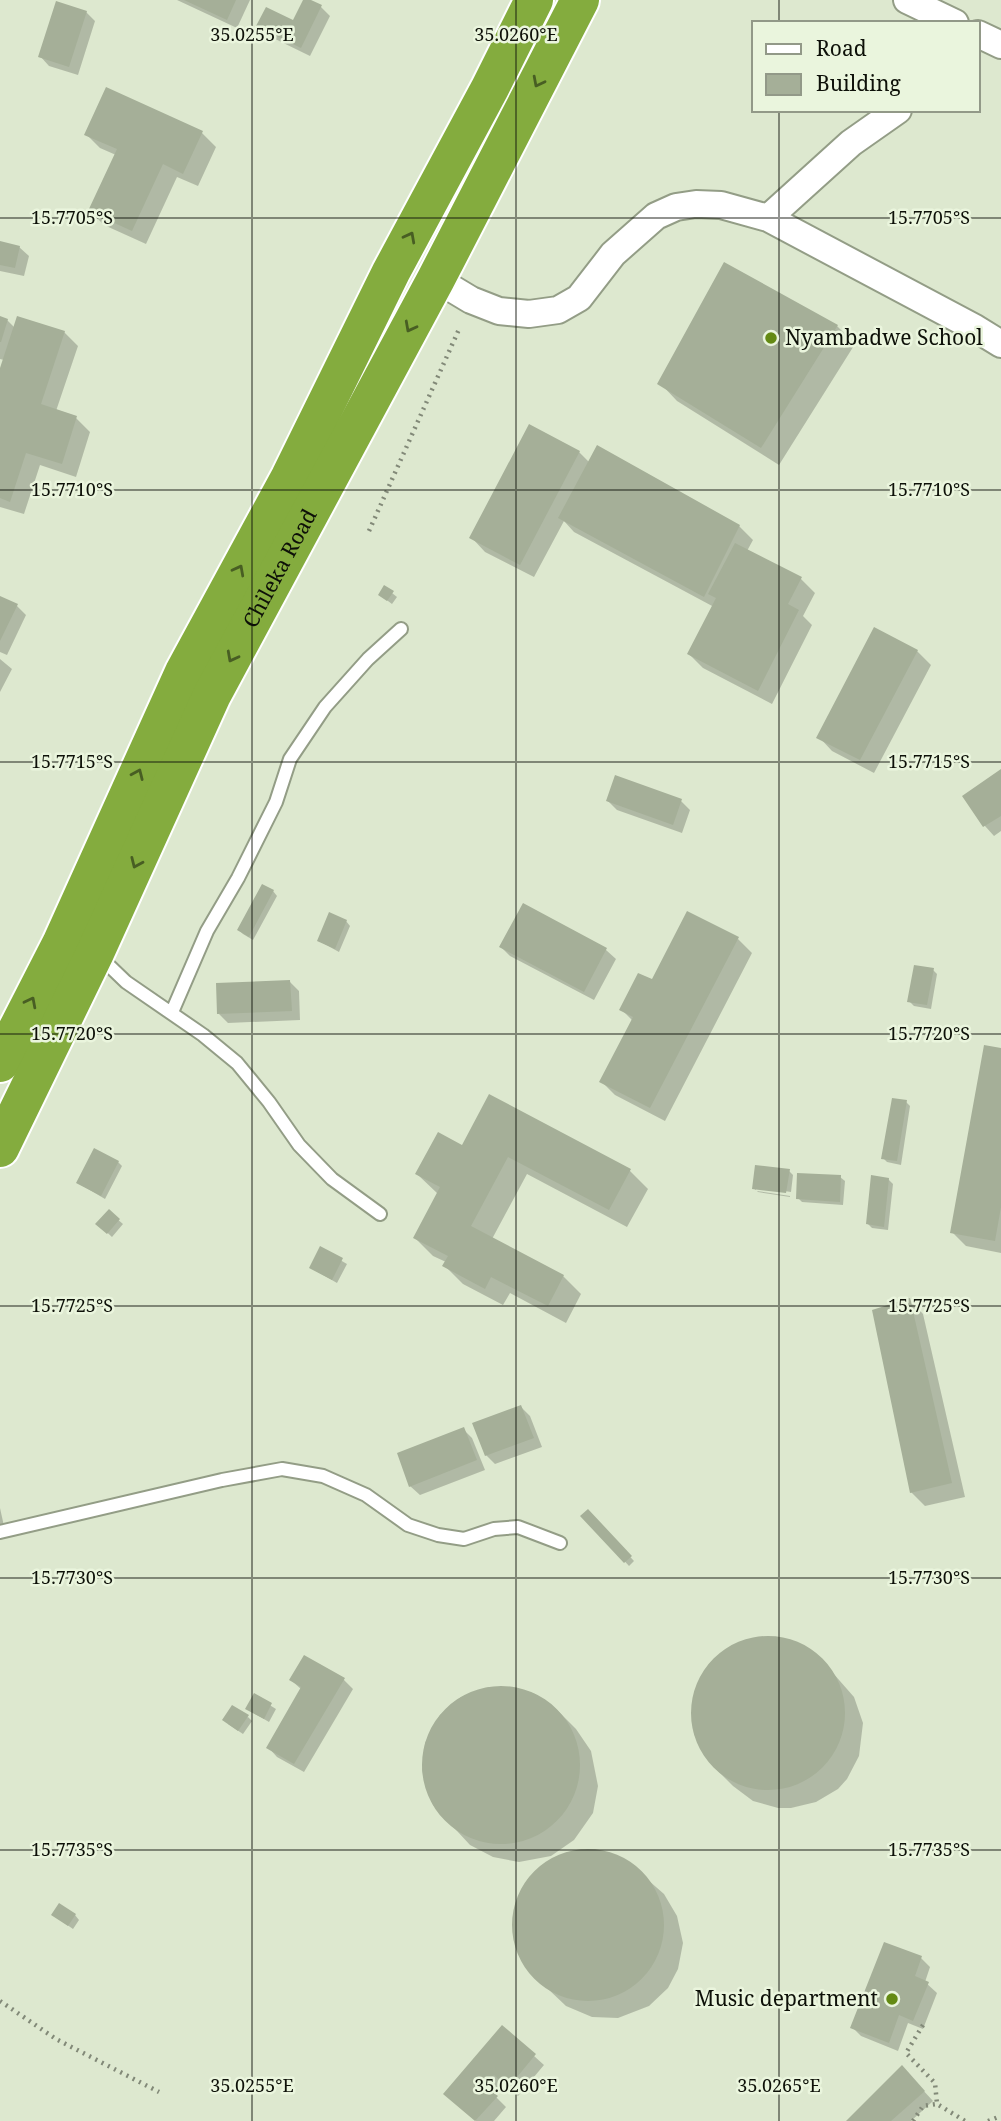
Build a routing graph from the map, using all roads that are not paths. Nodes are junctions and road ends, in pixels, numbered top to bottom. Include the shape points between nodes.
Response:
1 (534, 0) edge
2 (580, 0) edge
3 (907, 0) edge
4 (951, 21) edge
5 (895, 112) edge
6 (768, 218) junction
7 (436, 279) junction
8 (1001, 344) edge
9 (401, 629) dead end
10 (95, 953) junction
11 (172, 1012) junction
12 (0, 1063) edge
13 (0, 1148) edge
14 (380, 1213) dead end
15 (0, 1532) edge
16 (560, 1543) dead end

12 -> 1 highway, Chileka Road via 61,944 184,672 290,477
2 -> 7 highway, Chileka Road
3 - 4 street
5 - 6 street via 851,143
6 - 7 street via 721,205 676,207 656,216 613,254 579,298 558,310 529,314 499,311
6 - 8 street
7 -> 10 highway, Chileka Road via 212,695
9 - 11 lane via 325,707 290,759 276,802 206,931
10 - 11 lane via 126,982
10 - 13 highway, Chileka Road
11 - 14 lane via 237,1063 299,1145 332,1179
15 - 16 lane via 282,1469 323,1476 366,1495 408,1525 438,1535 464,1539 518,1527

